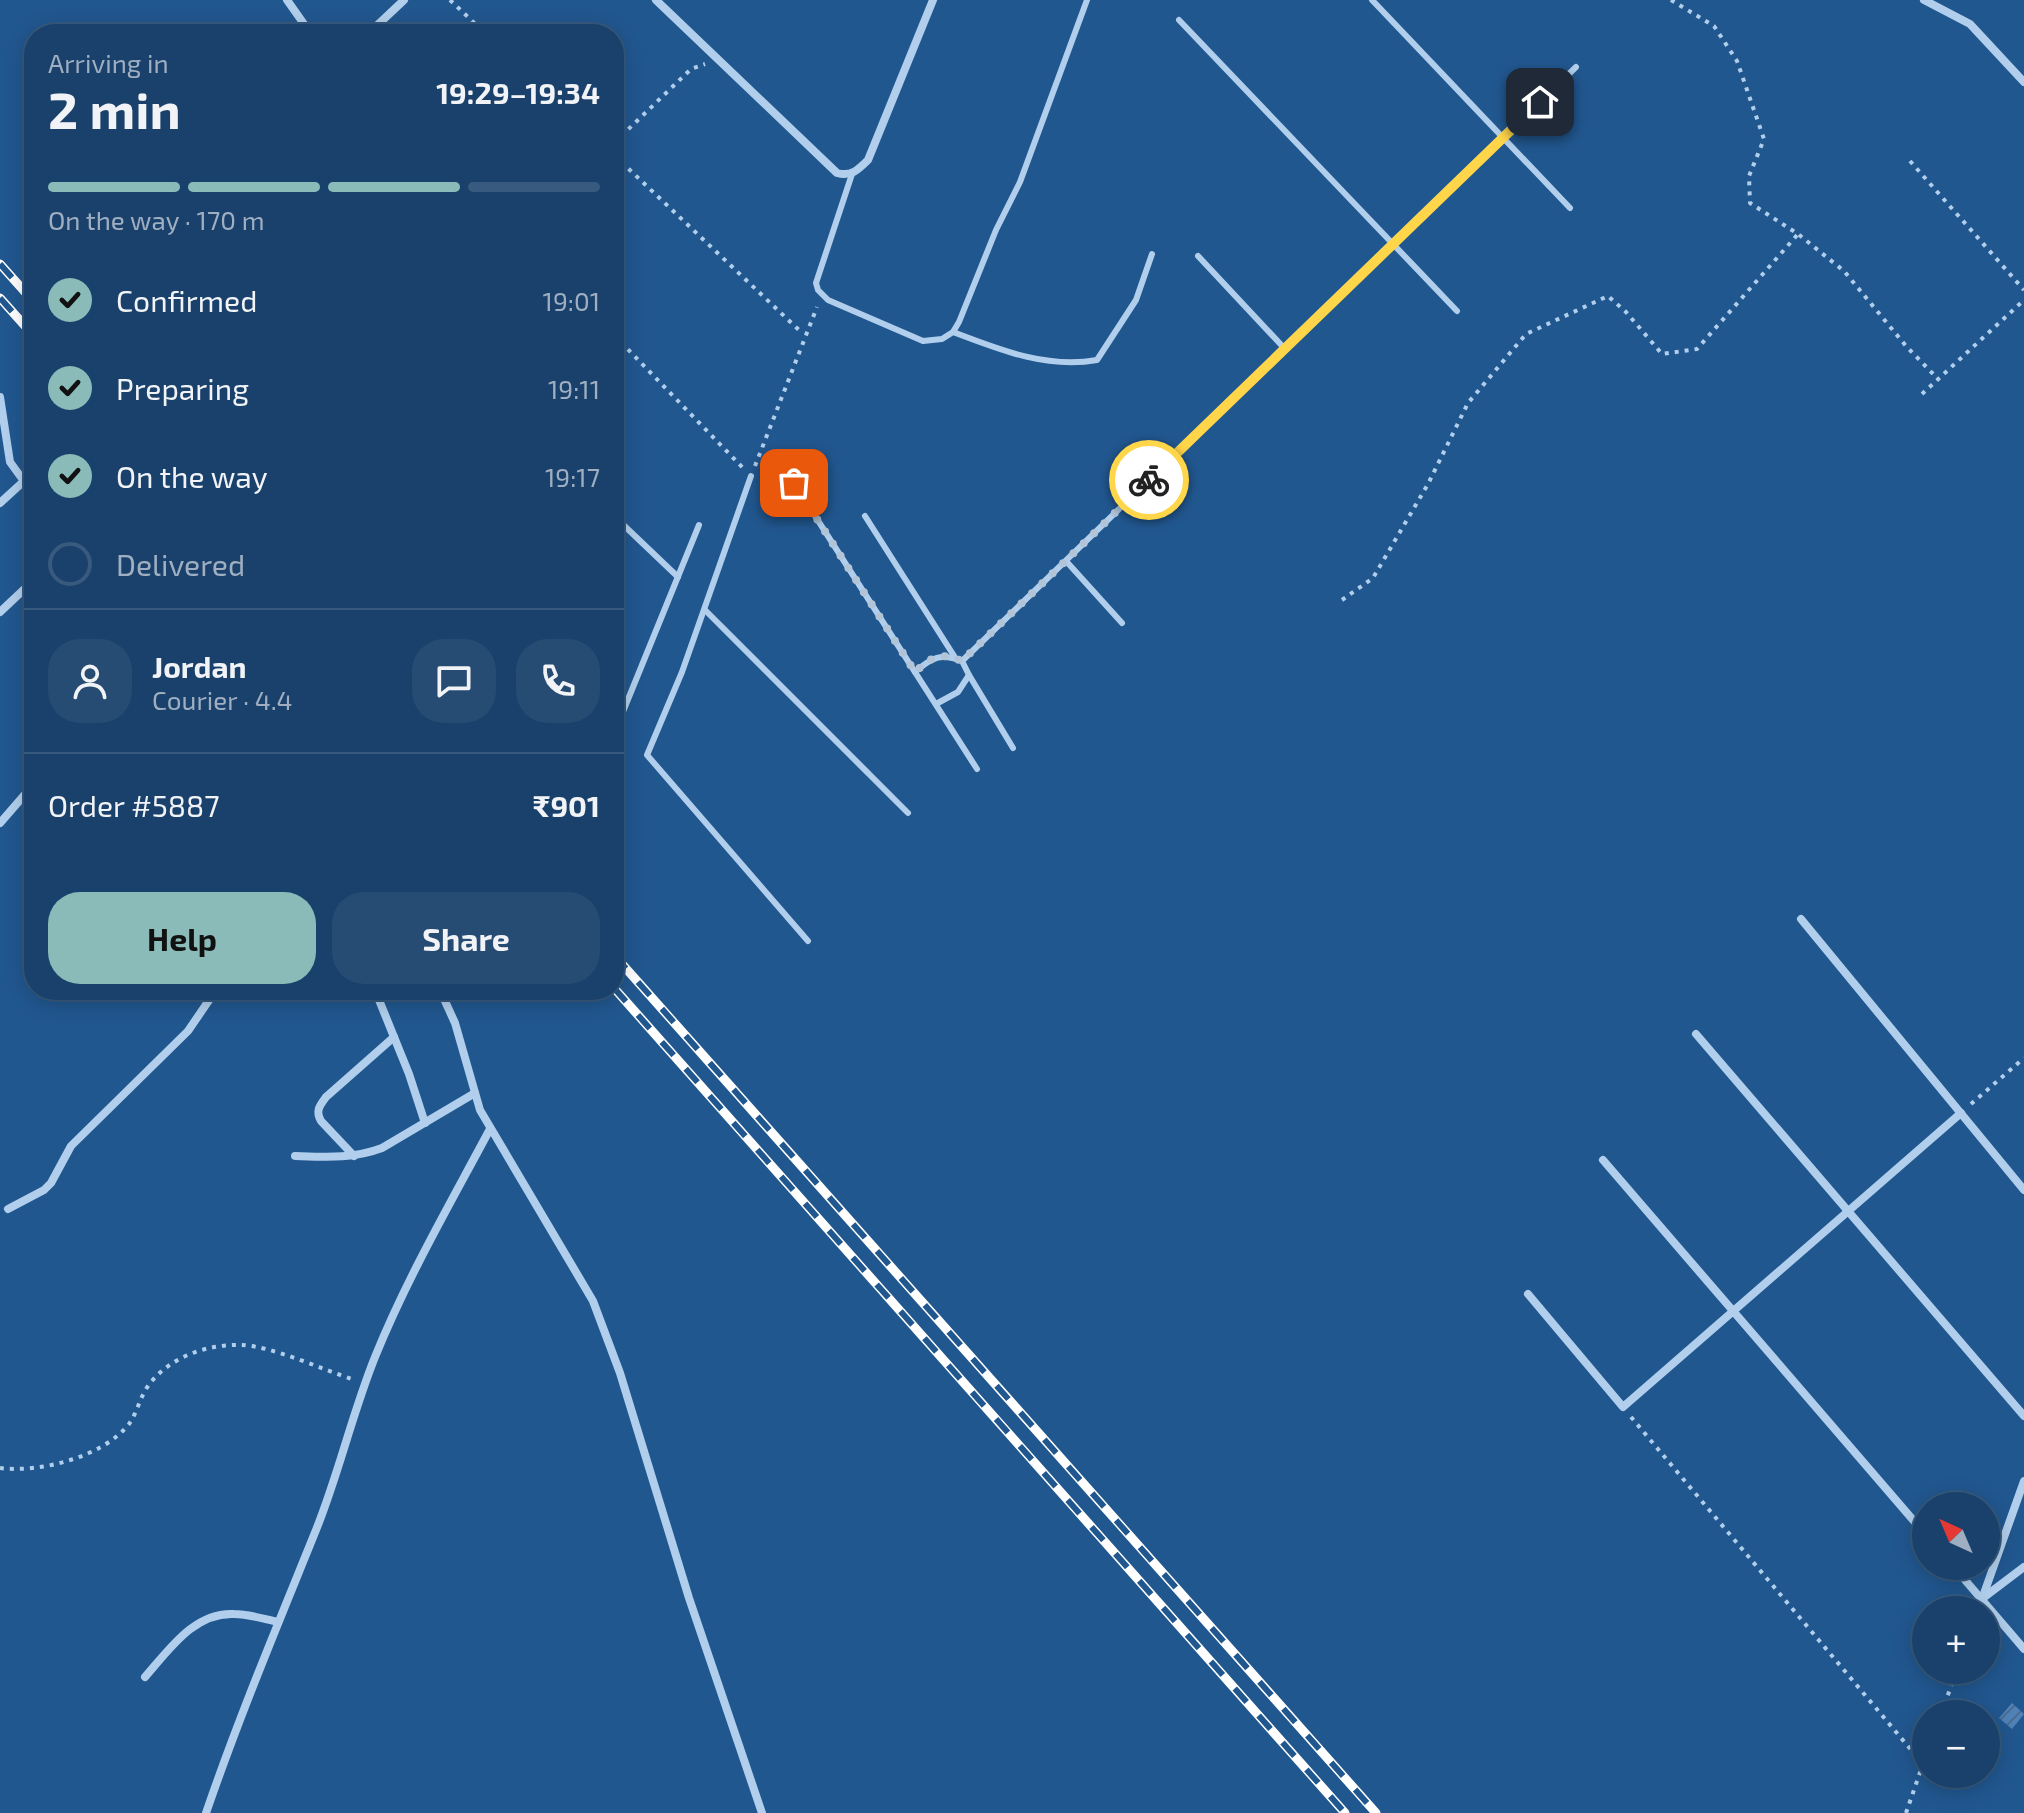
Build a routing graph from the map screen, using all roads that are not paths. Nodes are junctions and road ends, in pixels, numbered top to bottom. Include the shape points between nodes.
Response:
1 (287, 0) edge
2 (404, 0) edge
3 (656, 0) edge
4 (933, 0) edge
5 (1087, 0) edge
6 (1372, 0) edge
7 (1924, 0) edge
8 (1179, 20) dead end
9 (304, 24) edge
10 (379, 24) edge
11 (1576, 67) dead end
12 (2024, 82) edge
13 (1504, 137) junction
14 (852, 174) junction
15 (1570, 208) dead end
16 (1395, 243) junction
17 (1152, 254) dead end
18 (1198, 256) dead end
19 (1457, 311) dead end
20 (953, 332) junction
21 (1285, 349) junction
22 (0, 397) edge
23 (751, 476) road end
24 (23, 482) joint
25 (794, 483) dead end
26 (0, 503) edge
27 (865, 516) dead end
28 (699, 525) dead end
29 (624, 526) edge
30 (1066, 561) junction
31 (678, 577) junction
32 (24, 589) edge
33 (705, 610) junction
34 (0, 612) edge
35 (1122, 623) dead end
36 (959, 660) junction
37 (915, 672) junction
38 (969, 675) junction
39 (936, 704) junction
40 (624, 709) edge
41 (1013, 748) dead end
42 (977, 769) dead end
43 (24, 795) edge
44 (908, 813) dead end
45 (0, 823) edge
46 (1801, 919) dead end
47 (808, 941) dead end
48 (209, 1000) edge
49 (379, 1000) edge
50 (445, 1000) edge
51 (1696, 1034) dead end
52 (394, 1037) junction
53 (475, 1093) junction
54 (1961, 1113) junction
55 (425, 1123) junction
56 (490, 1129) junction
57 (295, 1156) dead end
58 (354, 1156) junction
59 (1603, 1160) dead end
60 (2024, 1190) edge
61 (8, 1209) dead end
62 (1848, 1211) junction
63 (1528, 1294) dead end
64 (1734, 1312) junction
65 (2024, 1416) edge
66 (2024, 1481) edge
67 (1912, 1519) edge
68 (2024, 1567) edge
69 (1965, 1580) edge
70 (1979, 1596) edge
71 (1983, 1596) edge
72 (1986, 1596) edge
73 (2000, 1620) edge
74 (278, 1622) junction
75 (2024, 1649) edge
76 (145, 1677) dead end
77 (206, 1813) edge
78 (762, 1813) edge

1 - 9 street
2 - 10 street
3 - 14 street via 837,173
4 - 14 street via 868,160
5 - 20 lane via 1020,182
6 - 13 lane
7 - 12 street via 1970,24
8 - 16 lane
11 - 13 lane
13 - 15 lane
13 - 16 lane
14 - 20 lane via 816,283 822,294 923,341
16 - 19 lane
16 - 21 lane
17 - 20 lane via 1136,300 1097,360 1075,364 1024,357
18 - 21 lane
21 - 30 lane
22 - 24 street via 10,462
23 - 33 lane
24 - 26 street
25 - 37 lane
27 - 36 lane
28 - 31 lane
29 - 31 lane
30 - 35 lane
30 - 36 lane
31 - 40 lane
32 - 34 street
33 - 44 lane
33 - 47 lane via 647,755
36 - 37 lane via 943,654
36 - 38 lane
37 - 39 lane
38 - 39 lane via 958,692
38 - 41 lane
39 - 42 lane
43 - 45 street
46 - 54 street
48 - 61 street via 188,1031 71,1146 51,1183
49 - 52 street
50 - 53 street
51 - 62 street
52 - 55 street
52 - 58 street via 318,1108 321,1121
53 - 55 street
53 - 56 street
54 - 60 street
54 - 62 street
55 - 58 street via 382,1148
56 - 74 street via 410,1279 365,1383 318,1526
56 - 78 street via 593,1301
57 - 58 street
59 - 64 street
62 - 64 street
62 - 65 street
63 - 64 street via 1623,1407
64 - 67 street
66 - 71 street
68 - 72 street
69 - 70 street
73 - 75 street
74 - 76 street via 234,1614 198,1623
74 - 77 street

